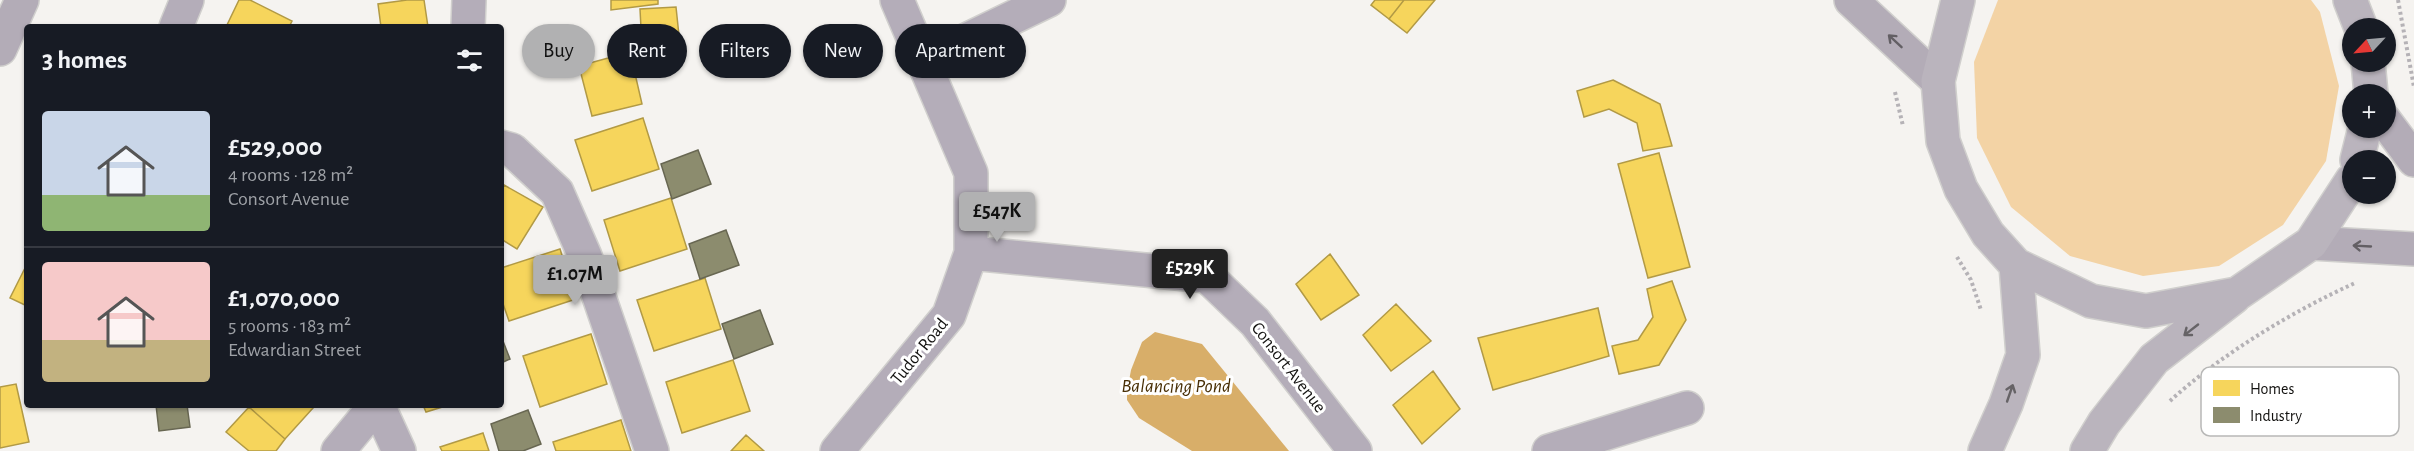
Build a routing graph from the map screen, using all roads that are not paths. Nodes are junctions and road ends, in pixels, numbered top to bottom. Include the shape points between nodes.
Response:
1 (22, 0) edge
2 (187, 0) edge
3 (470, 0) edge
4 (897, 0) edge
5 (1049, 0) edge
6 (1851, 0) edge
7 (1958, 0) edge
8 (2350, 0) edge
9 (2357, 18) edge
10 (177, 24) edge
11 (468, 24) edge
12 (907, 24) edge
13 (999, 24) edge
14 (0, 49) edge
15 (930, 78) edge
16 (1938, 81) junction
17 (2396, 136) edge
18 (504, 148) edge
19 (2414, 160) edge
20 (2342, 195) edge
21 (2311, 243) junction
22 (2414, 249) edge
23 (971, 254) junction
24 (2016, 265) junction
25 (2237, 294) junction
26 (375, 408) edge
27 (378, 408) edge
28 (1686, 408) dead end
29 (339, 451) edge
30 (399, 451) edge
31 (652, 451) edge
32 (837, 451) edge
33 (1355, 451) edge
34 (1549, 451) edge
35 (1985, 451) edge
36 (2086, 451) edge

1 - 14 street
2 - 10 street
3 - 11 street
4 - 12 street, Tudor Road
5 - 13 street
16 -> 6 street
7 - 16 highway
8 - 9 highway
15 - 23 street, Tudor Road via 971,173
16 - 24 highway via 1943,141 1961,189 1988,234
17 - 19 street
18 - 31 street via 512,150 557,192 585,256
20 - 21 highway
22 -> 21 street
21 - 25 highway
23 - 32 street, Tudor Road via 949,315
23 - 33 street, Consort Avenue via 1207,276 1255,322
24 - 25 highway via 2091,301 2146,311
35 -> 24 highway via 2023,355
25 -> 36 highway via 2154,359
26 - 29 street
27 - 30 street
28 - 34 street

